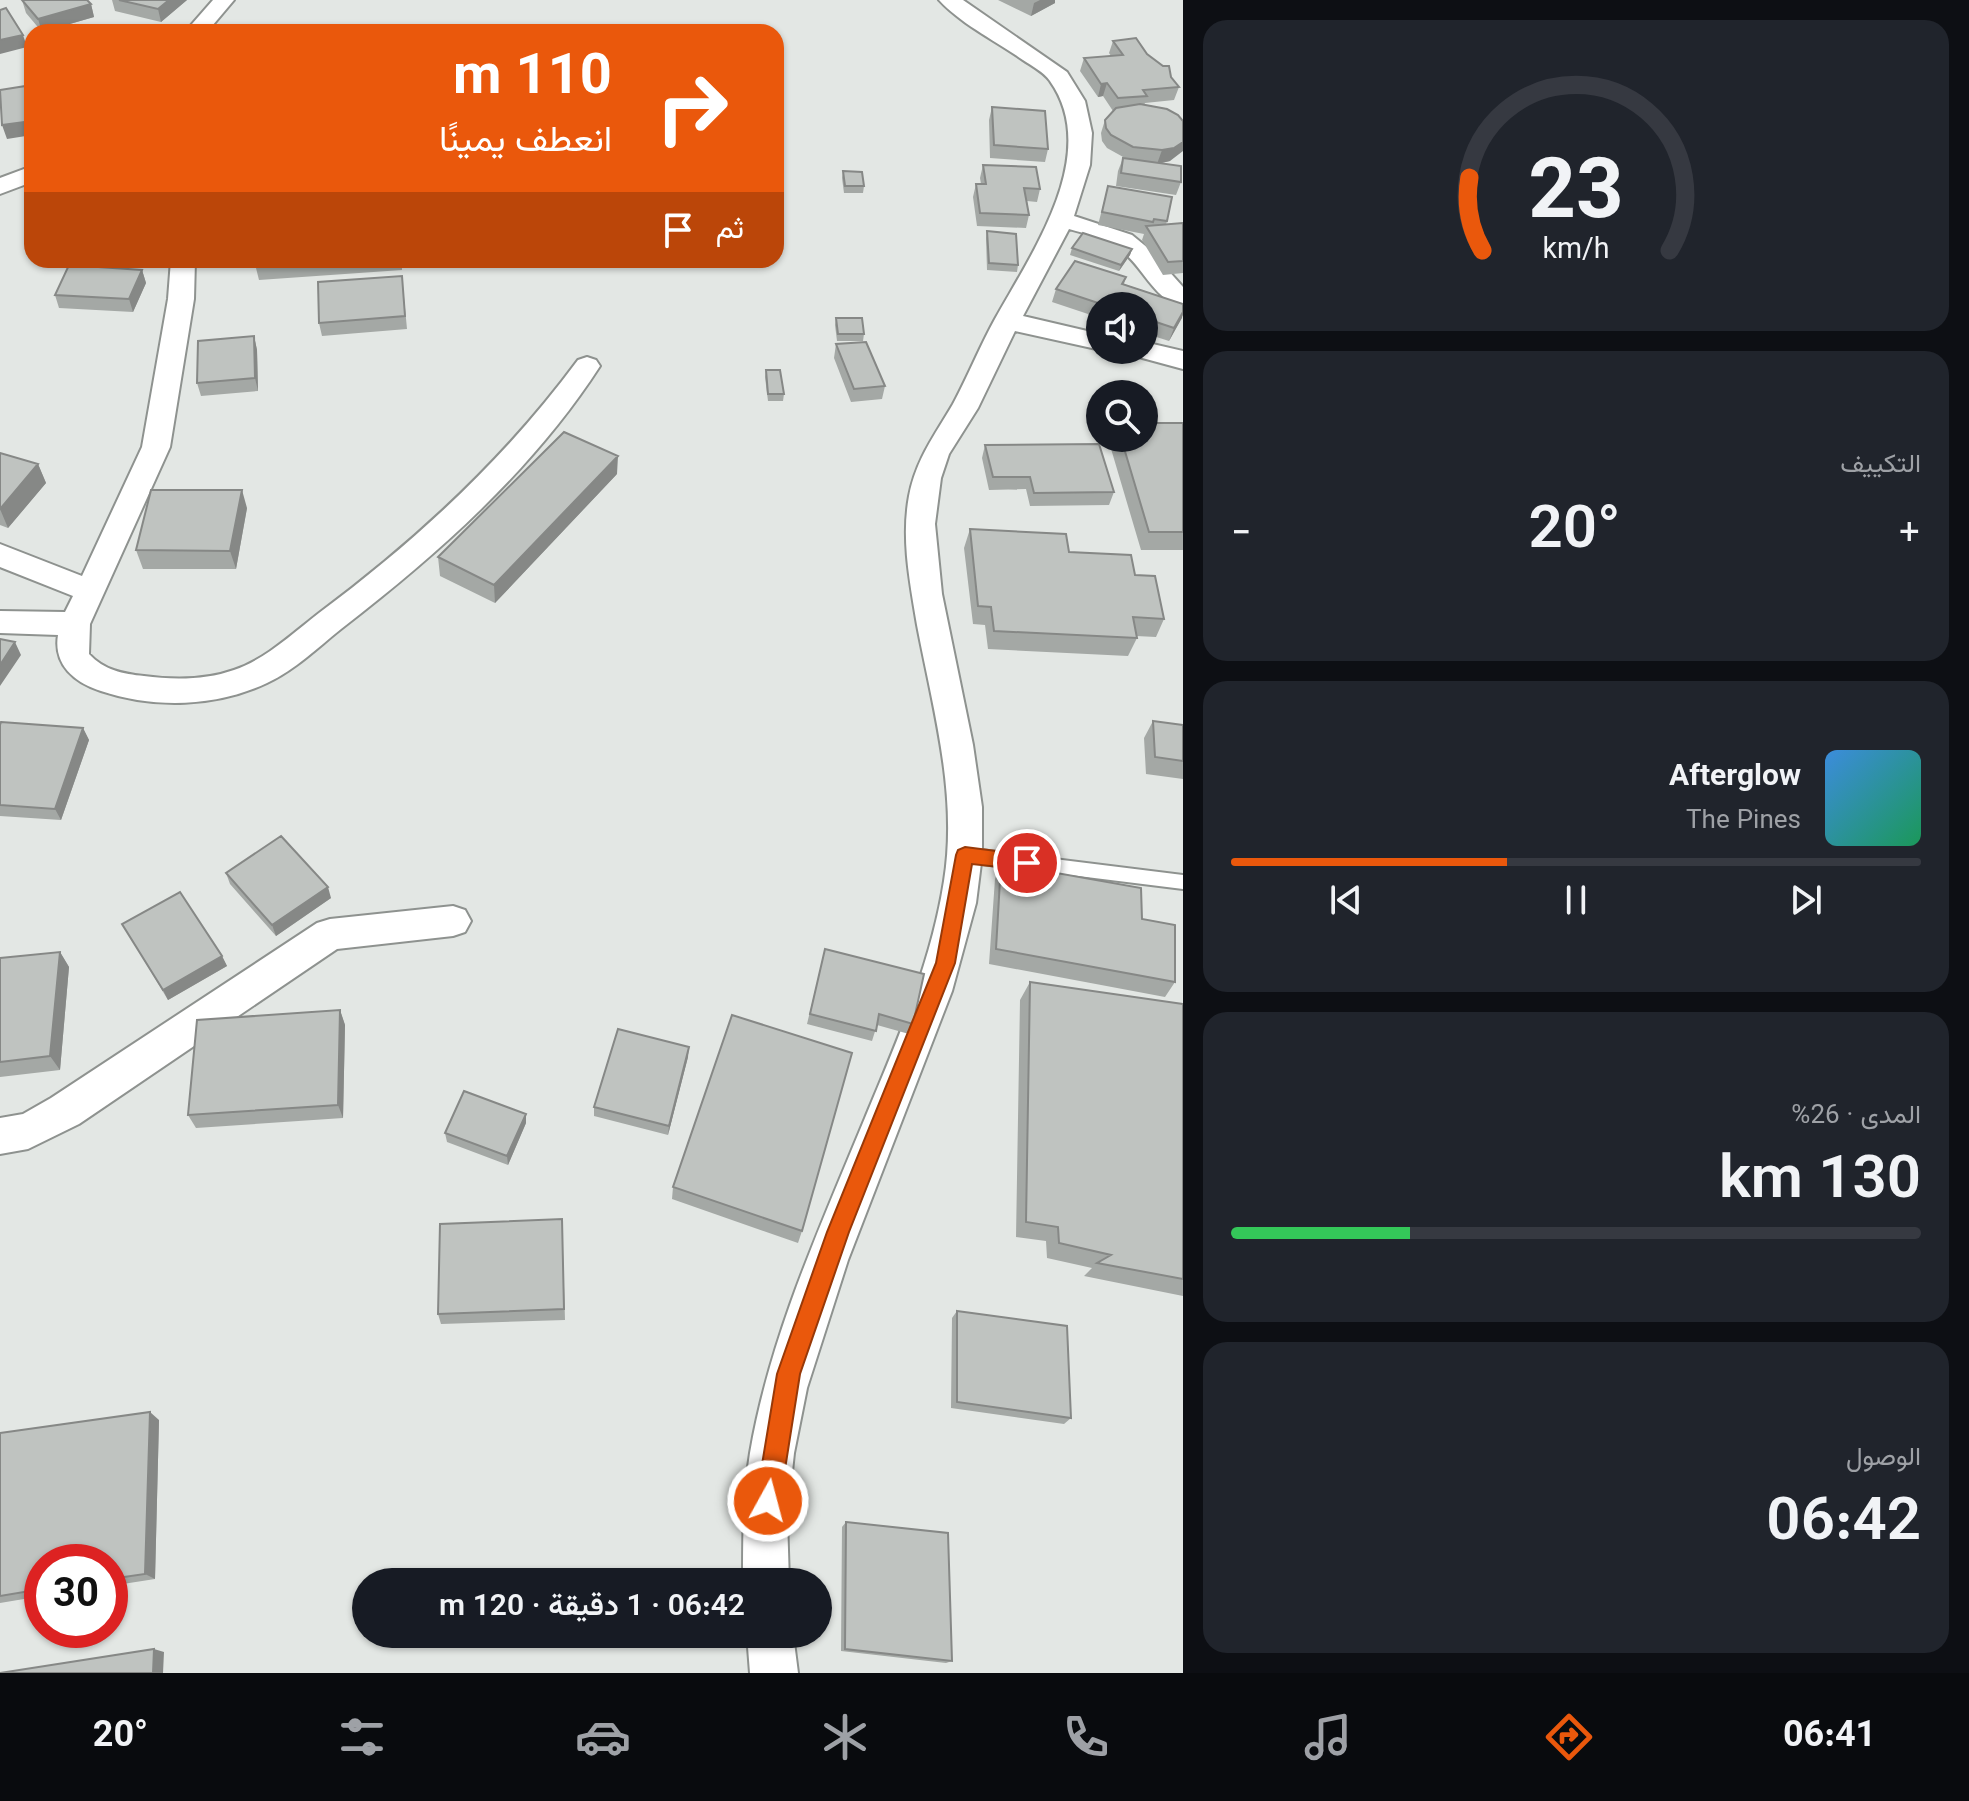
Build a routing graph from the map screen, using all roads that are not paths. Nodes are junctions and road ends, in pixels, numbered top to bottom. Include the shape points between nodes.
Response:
1 (224, 0) edge
2 (949, 0) edge
3 (203, 24) edge
4 (24, 176) edge
5 (0, 187) edge
6 (1060, 219) junction
7 (183, 268) edge
8 (1183, 299) edge
9 (1007, 320) junction
10 (1086, 339) edge
11 (1158, 354) edge
12 (1183, 360) edge
13 (587, 366) dead end
14 (0, 555) edge
15 (88, 590) junction
16 (0, 622) edge
17 (75, 624) junction
18 (965, 855) junction
19 (1183, 882) edge
20 (453, 921) dead end
21 (0, 1136) edge
22 (766, 1568) edge
23 (771, 1648) edge
24 (774, 1673) edge

1 - 3 street
2 - 6 street via 1045,62 1067,85 1078,112 1081,154
4 - 5 street
6 - 8 street via 1129,244 1162,285
6 - 9 street
7 - 15 street via 159,437 124,522
9 - 10 street
9 - 18 street via 936,452 918,531 965,810
11 - 12 street
13 - 17 street via 519,453 417,552 256,675 191,690 105,681 82,668 72,650
14 - 15 street
15 - 17 street
16 - 17 street
18 - 19 lane
18 - 22 street via 946,963 838,1232 789,1374 768,1501
20 - 21 street via 330,934 65,1111 28,1131
23 - 24 street

